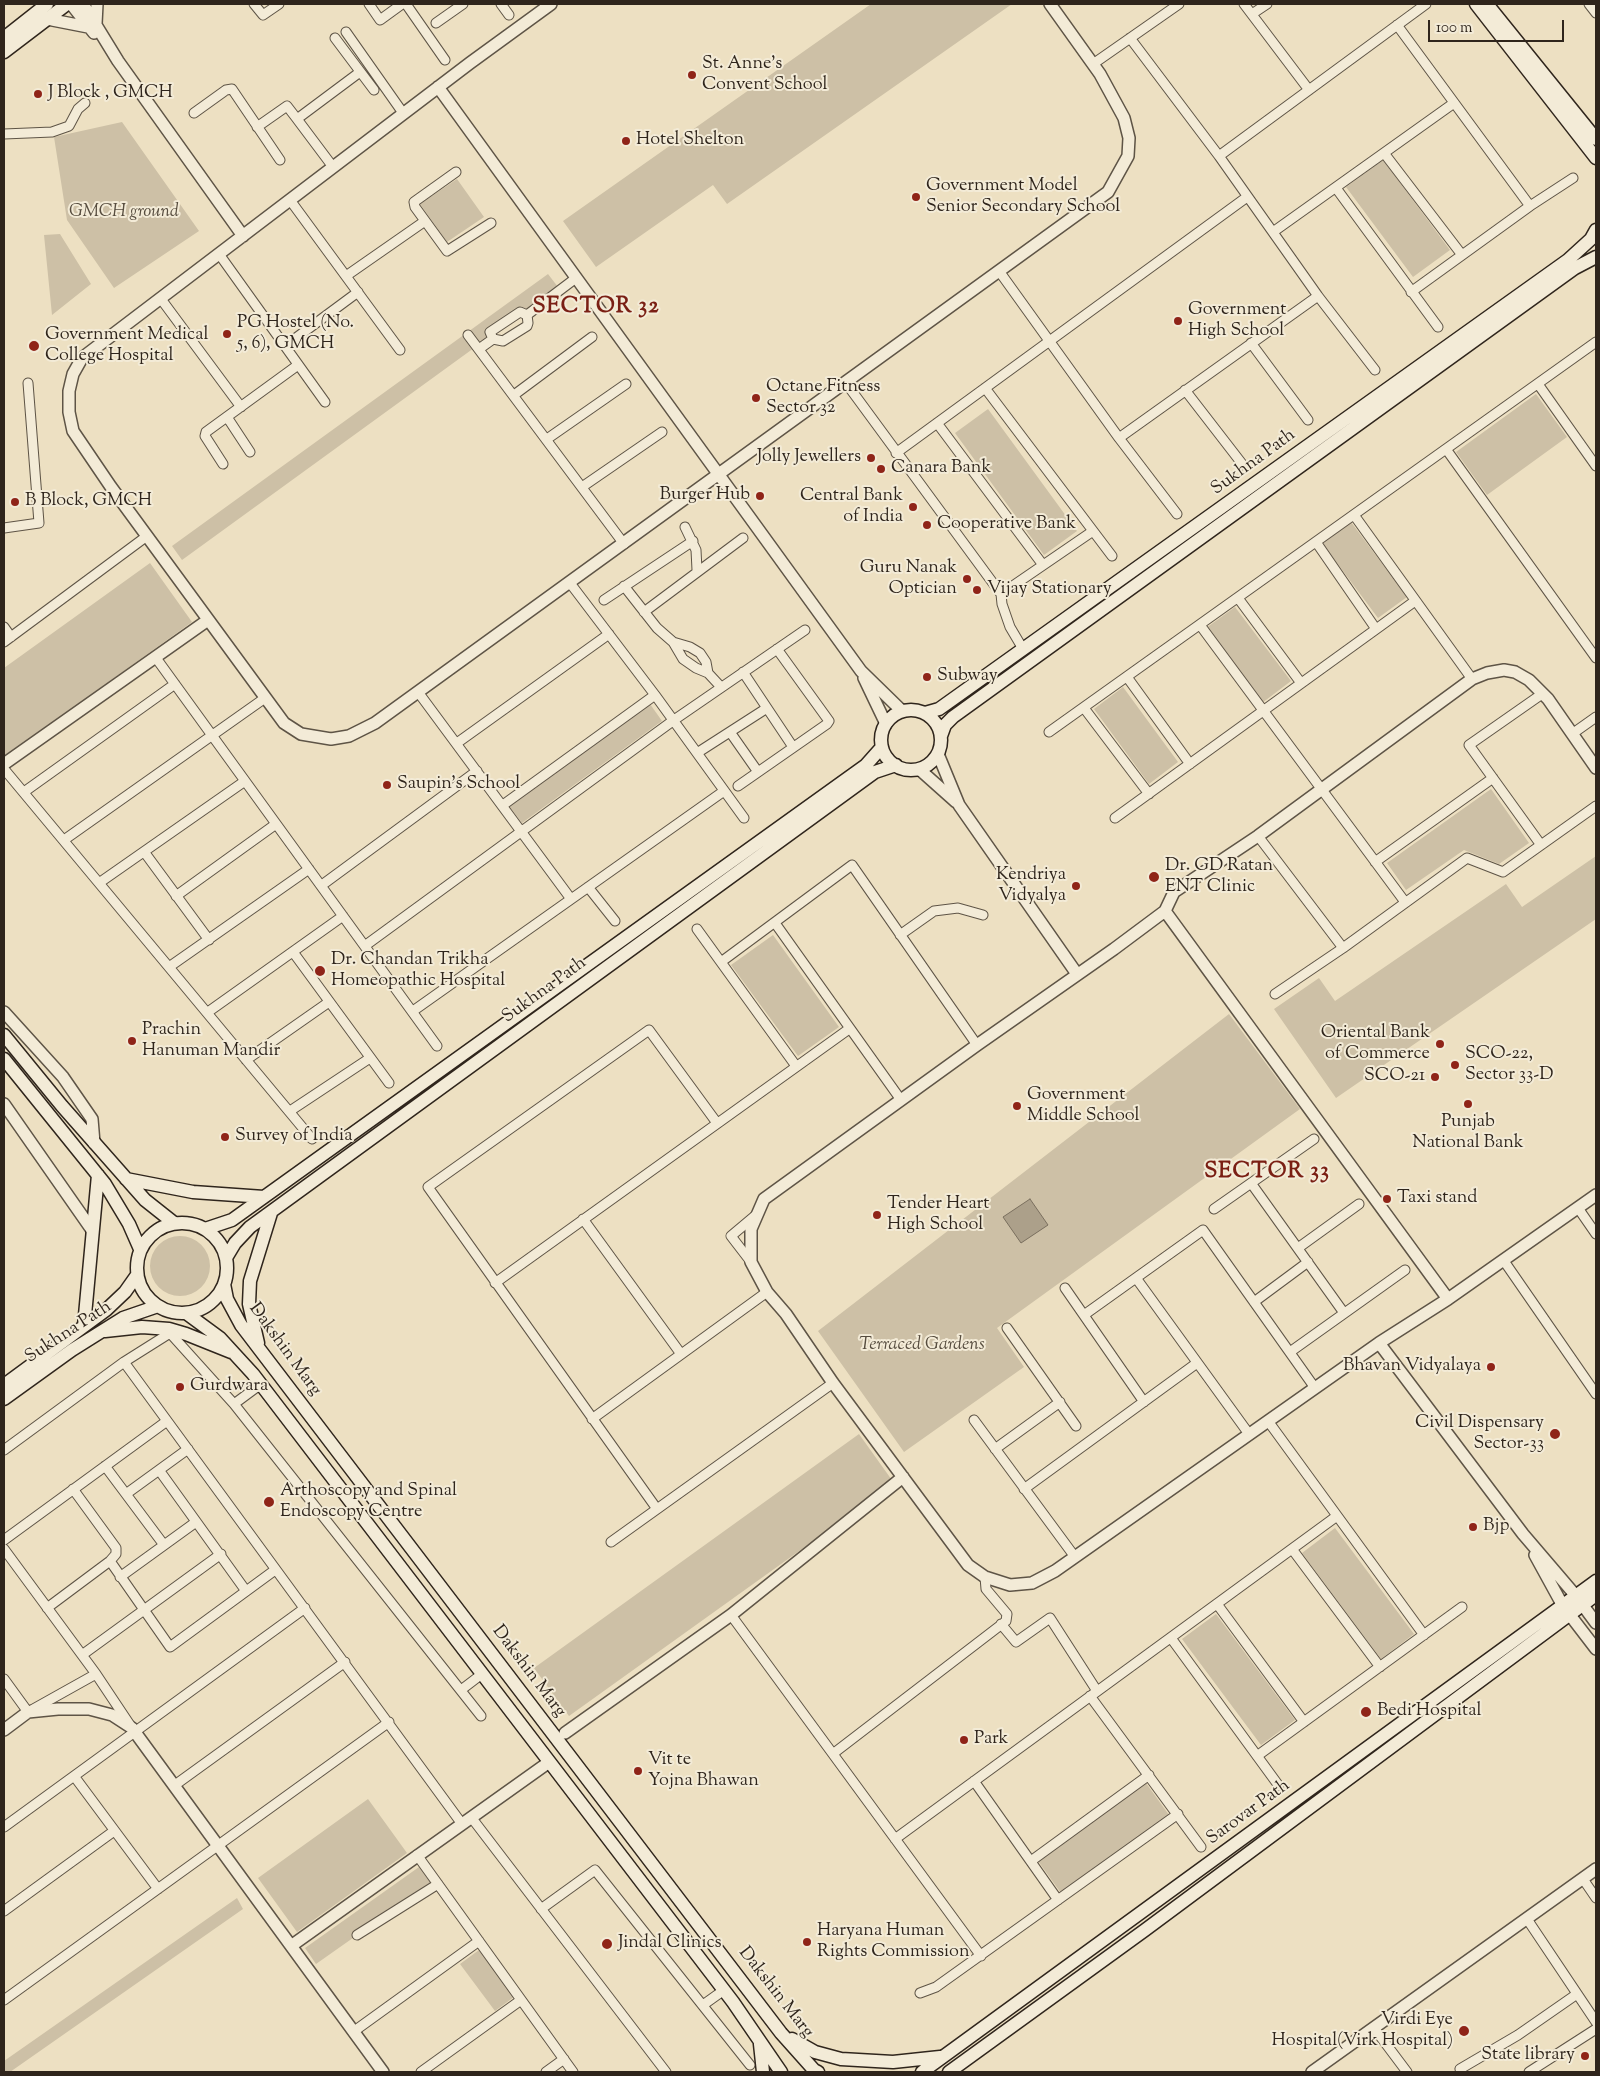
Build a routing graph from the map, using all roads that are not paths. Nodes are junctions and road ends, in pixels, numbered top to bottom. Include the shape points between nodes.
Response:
1 (47, 4) edge
2 (66, 4) edge
3 (71, 4) edge
4 (83, 4) edge
5 (97, 4) edge
6 (254, 4) edge
7 (280, 4) edge
8 (369, 4) edge
9 (402, 4) edge
10 (406, 4) edge
11 (463, 4) edge
12 (501, 4) edge
13 (551, 4) edge
14 (1050, 4) edge
15 (1179, 4) edge
16 (1244, 4) edge
17 (1267, 4) edge
18 (1426, 4) edge
19 (1476, 4) edge
20 (1487, 4) edge
21 (1589, 4) edge
22 (1596, 13) edge
23 (1252, 14) junction
24 (509, 15) dead end
25 (47, 19) junction
26 (436, 24) dead end
27 (1397, 25) junction
28 (92, 26) junction
29 (346, 32) dead end
30 (4, 38) edge
31 (335, 38) dead end
32 (1130, 38) junction
33 (4, 52) edge
34 (445, 60) dead end
35 (1093, 64) junction
36 (360, 72) junction
37 (438, 87) junction
38 (374, 90) dead end
39 (1309, 90) junction
40 (85, 103) dead end
41 (1454, 103) junction
42 (194, 113) dead end
43 (404, 113) junction
44 (297, 120) junction
45 (258, 127) junction
46 (4, 134) edge
47 (1596, 139) edge
48 (1384, 153) junction
49 (1219, 156) junction
50 (1596, 158) edge
51 (280, 160) dead end
52 (334, 167) junction
53 (456, 172) dead end
54 (1574, 178) dead end
55 (1336, 188) junction
56 (1247, 198) junction
57 (290, 200) junction
58 (1530, 206) junction
59 (425, 221) junction
60 (491, 223) dead end
61 (1596, 230) edge
62 (1274, 232) junction
63 (243, 236) junction
64 (219, 254) junction
65 (1462, 255) junction
66 (1596, 257) edge
67 (999, 271) junction
68 (346, 276) junction
69 (576, 278) junction
70 (358, 292) junction
71 (1411, 292) junction
72 (1318, 296) junction
73 (161, 299) junction
74 (526, 315) junction
75 (1438, 327) dead end
76 (468, 335) dead end
77 (592, 337) dead end
78 (493, 339) junction
79 (1050, 341) junction
80 (1596, 342) edge
81 (1251, 343) junction
82 (285, 346) junction
83 (479, 349) junction
84 (400, 350) dead end
85 (298, 365) junction
86 (1375, 370) dead end
87 (28, 383) dead end
88 (846, 383) junction
89 (626, 384) dead end
90 (1538, 384) junction
91 (985, 388) junction
92 (1185, 390) junction
93 (514, 394) junction
94 (325, 402) dead end
95 (241, 407) junction
96 (227, 417) junction
97 (1308, 420) dead end
98 (937, 423) junction
99 (662, 432) dead end
100 (1119, 438) junction
101 (547, 439) junction
102 (1446, 449) junction
103 (250, 452) dead end
104 (896, 453) junction
105 (223, 464) dead end
106 (1242, 465) dead end
107 (1596, 466) edge
108 (719, 475) junction
109 (582, 488) junction
110 (1177, 514) dead end
111 (1354, 515) junction
112 (685, 527) dead end
113 (4, 528) edge
114 (1093, 531) junction
115 (147, 536) junction
116 (743, 538) dead end
117 (693, 541) junction
118 (1316, 542) junction
119 (624, 544) junction
120 (1112, 556) dead end
121 (1043, 565) junction
122 (697, 570) junction
123 (570, 583) junction
124 (624, 586) junction
125 (1001, 594) junction
126 (1238, 598) junction
127 (604, 600) dead end
128 (1415, 600) junction
129 (644, 612) junction
130 (208, 620) junction
131 (1200, 625) junction
132 (4, 627) edge
133 (1376, 629) junction
134 (805, 630) dead end
135 (609, 634) junction
136 (7, 640) edge
137 (674, 642) junction
138 (777, 649) junction
139 (1023, 649) junction
140 (156, 658) junction
141 (1596, 658) edge
142 (861, 671) junction
143 (744, 672) junction
144 (708, 673) junction
145 (1126, 677) junction
146 (1472, 679) junction
147 (1301, 683) junction
148 (175, 684) junction
149 (721, 687) junction
150 (418, 692) junction
151 (655, 694) junction
152 (1542, 694) junction
153 (265, 698) junction
154 (767, 708) junction
155 (1084, 708) junction
156 (902, 711) junction
157 (1263, 711) junction
158 (925, 713) junction
159 (1596, 717) edge
160 (674, 720) junction
161 (886, 724) junction
162 (730, 732) junction
163 (1049, 732) dead end
164 (1572, 734) junction
165 (212, 735) junction
166 (941, 736) junction
167 (457, 743) junction
168 (882, 747) junction
169 (793, 748) junction
170 (698, 753) junction
171 (938, 754) junction
172 (4, 764) edge
173 (1190, 764) junction
174 (896, 765) junction
175 (1596, 768) edge
176 (4, 769) edge
177 (920, 769) junction
178 (477, 771) junction
179 (758, 772) junction
180 (1493, 778) junction
181 (245, 781) junction
182 (738, 786) dead end
183 (1321, 790) junction
184 (724, 791) junction
185 (24, 792) junction
186 (1149, 794) junction
187 (503, 805) junction
188 (959, 805) junction
189 (1596, 806) edge
190 (744, 818) dead end
191 (1115, 818) dead end
192 (276, 824) junction
193 (522, 831) junction
194 (1258, 836) junction
195 (64, 840) junction
196 (1541, 845) junction
197 (145, 853) junction
198 (1375, 862) junction
199 (309, 869) junction
200 (100, 883) junction
201 (322, 885) junction
202 (588, 887) junction
203 (176, 896) junction
204 (571, 899) junction
205 (1405, 902) junction
206 (1165, 911) junction
207 (983, 915) dead end
208 (343, 916) junction
209 (615, 921) dead end
210 (774, 923) junction
211 (696, 929) dead end
212 (900, 935) junction
213 (209, 940) junction
214 (366, 946) junction
215 (1342, 948) junction
216 (293, 952) junction
217 (720, 962) junction
218 (169, 967) junction
219 (1077, 974) junction
220 (1275, 994) dead end
221 (329, 1002) junction
222 (413, 1011) junction
223 (4, 1012) edge
224 (208, 1012) junction
225 (849, 1029) junction
226 (4, 1035) edge
227 (977, 1045) junction
228 (437, 1046) dead end
229 (370, 1058) junction
230 (4, 1059) edge
231 (246, 1060) junction
232 (796, 1066) junction
233 (389, 1083) dead end
234 (901, 1100) junction
235 (4, 1104) edge
236 (290, 1111) junction
237 (717, 1123) junction
238 (312, 1139) dead end
239 (1314, 1139) dead end
240 (94, 1142) junction
241 (98, 1175) junction
242 (126, 1179) junction
243 (1251, 1183) junction
244 (1596, 1195) edge
245 (264, 1197) junction
246 (1359, 1204) dead end
247 (1578, 1208) junction
248 (1214, 1209) dead end
249 (271, 1212) junction
250 (756, 1215) junction
251 (583, 1219) junction
252 (174, 1223) junction
253 (205, 1229) junction
254 (92, 1230) junction
255 (1596, 1234) edge
256 (1298, 1248) junction
257 (140, 1249) junction
258 (226, 1258) junction
259 (1504, 1261) junction
260 (750, 1262) junction
261 (1308, 1262) junction
262 (1405, 1270) dead end
263 (137, 1275) junction
264 (1136, 1278) junction
265 (495, 1283) junction
266 (224, 1284) junction
267 (1065, 1288) dead end
268 (767, 1292) junction
269 (1448, 1299) junction
270 (1254, 1302) junction
271 (158, 1306) junction
272 (186, 1313) junction
273 (1344, 1313) junction
274 (1084, 1316) junction
275 (84, 1326) junction
276 (1007, 1328) dead end
277 (100, 1332) junction
278 (1379, 1343) junction
279 (259, 1348) junction
280 (1290, 1352) junction
281 (236, 1354) junction
282 (681, 1354) junction
283 (124, 1362) junction
284 (1197, 1363) junction
285 (833, 1383) junction
286 (261, 1384) junction
287 (4, 1385) edge
288 (1315, 1388) junction
289 (1596, 1394) edge
290 (4, 1399) edge
291 (1060, 1402) junction
292 (1144, 1402) junction
293 (234, 1404) junction
294 (592, 1419) junction
295 (974, 1420) dead end
296 (167, 1421) junction
297 (1268, 1421) junction
298 (1076, 1426) dead end
299 (1249, 1434) junction
300 (188, 1449) junction
301 (995, 1449) junction
302 (4, 1450) edge
303 (105, 1466) junction
304 (159, 1470) junction
305 (904, 1477) junction
306 (1024, 1488) junction
307 (73, 1489) junction
308 (126, 1494) junction
309 (657, 1509) junction
310 (1337, 1516) junction
311 (196, 1522) junction
312 (1523, 1534) junction
313 (4, 1540) edge
314 (611, 1542) dead end
315 (164, 1545) junction
316 (4, 1549) edge
317 (1292, 1549) junction
318 (221, 1554) junction
319 (1074, 1557) junction
320 (110, 1561) junction
321 (275, 1570) junction
322 (120, 1577) junction
323 (985, 1577) junction
324 (1596, 1581) edge
325 (246, 1591) junction
326 (1596, 1595) edge
327 (1580, 1600) junction
328 (1217, 1604) junction
329 (1462, 1607) dead end
330 (47, 1608) junction
331 (305, 1608) junction
332 (144, 1610) junction
333 (1566, 1611) junction
334 (731, 1615) junction
335 (1596, 1623) edge
336 (1001, 1624) junction
337 (1424, 1636) junction
338 (1171, 1638) junction
339 (1596, 1649) edge
340 (82, 1655) junction
341 (345, 1662) junction
342 (1380, 1667) junction
343 (96, 1674) junction
344 (478, 1677) dead end
345 (4, 1679) edge
346 (461, 1690) junction
347 (1094, 1694) junction
348 (28, 1712) junction
349 (481, 1716) dead end
350 (389, 1722) junction
351 (1304, 1722) junction
352 (134, 1729) junction
353 (4, 1730) edge
354 (565, 1733) dead end
355 (834, 1753) junction
356 (1257, 1756) junction
357 (544, 1765) dead end
358 (1149, 1775) junction
359 (74, 1776) junction
360 (974, 1781) junction
361 (175, 1786) junction
362 (1279, 1786) dead end
363 (1178, 1814) junction
364 (466, 1821) junction
365 (4, 1827) edge
366 (114, 1831) junction
367 (895, 1839) junction
368 (219, 1845) junction
369 (1201, 1847) dead end
370 (417, 1856) junction
371 (1031, 1861) junction
372 (1596, 1869) edge
373 (1583, 1879) junction
374 (438, 1884) junction
375 (158, 1889) junction
376 (1596, 1898) edge
377 (1058, 1900) junction
378 (541, 1909) junction
379 (4, 1911) edge
380 (1527, 1919) junction
381 (357, 1935) dead end
382 (479, 1941) junction
383 (291, 1946) junction
384 (980, 1956) junction
385 (724, 1990) junction
386 (920, 1993) dead end
387 (1578, 1994) junction
388 (4, 2000) edge
389 (521, 2000) junction
390 (702, 2005) junction
391 (1596, 2022) edge
392 (1374, 2028) junction
393 (1596, 2029) edge
394 (353, 2032) junction
395 (781, 2033) junction
396 (759, 2039) junction
397 (942, 2057) junction
398 (564, 2059) junction
399 (750, 2065) dead end
400 (383, 2072) edge
401 (421, 2072) edge
402 (546, 2072) edge
403 (573, 2072) edge
404 (666, 2072) edge
405 (763, 2072) edge
406 (781, 2072) edge
407 (818, 2072) edge
408 (922, 2072) edge
409 (949, 2072) edge
410 (1312, 2072) edge
411 (1407, 2072) edge
412 (1461, 2072) edge
413 (1529, 2072) edge

1 - 30 main road
2 - 25 main road
3 - 28 street
4 - 28 street
5 - 28 street
6 - 7 street via 263,16
8 - 9 street via 380,20
10 - 34 street
11 - 26 street
12 - 24 street
13 - 37 street
14 - 35 street
15 - 32 street
16 - 23 street
17 - 23 street
18 - 27 street
19 - 50 main road
20 - 47 main road
21 - 22 street
23 - 39 street
25 - 28 street
25 - 33 main road
27 - 39 street
27 - 41 street
28 - 63 street
29 - 43 street
31 - 36 street
32 - 35 street
32 - 49 street
35 - 67 street via 1124,118 1129,138 1128,156 1108,192
36 - 38 street
36 - 44 street
37 - 43 street
37 - 69 street
39 - 49 street
40 - 46 street via 68,126 52,132
41 - 48 street
41 - 58 street
42 - 45 street via 232,89
43 - 52 street
44 - 45 street via 287,106
44 - 52 street
45 - 51 street
48 - 55 street
48 - 65 street
49 - 56 street
52 - 57 street
53 - 59 street via 414,202 414,207
54 - 58 street
55 - 62 street
55 - 71 street
56 - 62 street
56 - 79 street
57 - 63 street
57 - 68 street
58 - 65 street
59 - 60 street via 447,252
59 - 68 street
61 - 139 main road, Sukhna Path via 1568,260
62 - 72 street
63 - 64 street
64 - 73 street
64 - 82 street
65 - 71 street
66 - 166 main road, Sukhna Path via 1575,268 953,717
67 - 79 street
67 - 88 street
68 - 70 street
69 - 74 street
69 - 108 street
70 - 82 street
70 - 84 street
71 - 75 street
72 - 81 street
72 - 86 street
73 - 95 street
73 - 115 street via 82,358 73,374 69,391 69,412 74,431
74 - 78 street via 527,326 504,341
74 - 78 street via 520,312 490,332
76 - 83 street
77 - 93 street
78 - 83 street
79 - 91 street
79 - 100 street
80 - 90 street
81 - 92 street
81 - 97 street
82 - 85 street
83 - 93 street
85 - 94 street
85 - 95 street
87 - 113 street via 39,523
88 - 104 street
88 - 108 street
89 - 101 street
90 - 102 street
90 - 107 street
91 - 98 street
91 - 114 street
92 - 100 street
92 - 106 street
93 - 101 street
95 - 96 street
96 - 103 street
96 - 105 street via 204,436
98 - 104 street
98 - 121 street
99 - 109 street
100 - 110 street
101 - 109 street
102 - 111 street
102 - 141 street
104 - 125 street
108 - 119 street
108 - 142 street
109 - 119 street
111 - 118 street
111 - 128 street
112 - 117 street
114 - 120 street
114 - 121 street
115 - 130 street
115 - 136 street
116 - 122 street
117 - 122 street
117 - 124 street
118 - 126 street
118 - 133 street
119 - 123 street
121 - 125 street
122 - 129 street
123 - 135 street
123 - 150 street
124 - 127 street
124 - 129 street
125 - 139 street via 1010,627
126 - 131 street
126 - 147 street
128 - 133 street
128 - 146 street
129 - 137 street
130 - 140 street
130 - 153 street
131 - 145 street
131 - 157 street
132 - 136 street
133 - 147 street
134 - 138 street
135 - 151 street
135 - 167 street
137 - 144 street via 683,659
137 - 144 street via 690,646 700,653
138 - 143 street
138 - 169 street via 828,718 827,724
139 - 158 main road, Sukhna Path via 939,710
140 - 148 street
140 - 172 street
142 - 156 street
142 - 161 street
143 - 149 street
143 - 154 street
144 - 149 street
145 - 155 street
145 - 173 street
146 - 152 street via 1504,670 1515,672 1529,680
146 - 183 street
147 - 157 street
148 - 165 street
148 - 185 street
149 - 160 street
150 - 153 street via 375,723 349,736 331,739 301,734 284,723
150 - 167 street
151 - 160 street
151 - 187 street
152 - 164 street
152 - 180 street via 1469,745
153 - 165 street
154 - 162 street
154 - 169 street
155 - 163 street
155 - 186 street
156 - 158 main road
156 - 161 main road
157 - 173 street
157 - 183 street
158 - 166 main road via 935,721
159 - 164 street
160 - 170 street
160 - 193 street
161 - 168 main road via 882,731
162 - 170 street
162 - 179 street
164 - 175 street
165 - 181 street
165 - 195 street
166 - 171 main road
167 - 178 street
168 - 174 main road
168 - 245 main road, Sukhna Path via 866,765
169 - 179 street
170 - 184 street
171 - 177 main road
171 - 188 street
173 - 186 street
174 - 177 main road via 908,770
174 - 249 main road, Sukhna Path via 875,772
176 - 185 street
177 - 188 street
178 - 187 street
178 - 201 street
179 - 182 street
180 - 196 street
180 - 198 street
181 - 192 street
181 - 197 street
183 - 194 street
183 - 198 street
184 - 190 street
184 - 202 street
185 - 195 street
186 - 191 street
187 - 193 street
188 - 219 street
189 - 196 street
192 - 199 street
192 - 203 street
193 - 204 street
193 - 214 street
194 - 206 street via 1174,892
194 - 215 street
195 - 200 street
196 - 205 street via 1503,872 1466,858
197 - 200 street
197 - 203 street
198 - 205 street
199 - 201 street
199 - 213 street
200 - 218 street
201 - 208 street
202 - 204 street
202 - 209 street
203 - 213 street
204 - 222 street
205 - 215 street
206 - 219 street
206 - 269 street
207 - 212 street via 958,908 934,911
208 - 214 street
208 - 216 street
210 - 212 street via 852,865
210 - 217 street
210 - 225 street
211 - 217 street
212 - 227 street
213 - 218 street
214 - 222 street
215 - 220 street
216 - 221 street
216 - 224 street
217 - 232 street
218 - 224 street
219 - 227 street
221 - 229 street
221 - 231 street
222 - 228 street
223 - 240 street via 63,1078 92,1119
224 - 231 street
225 - 232 street
225 - 234 street
226 - 240 main road
227 - 234 street
229 - 233 street
229 - 236 street
230 - 241 main road
231 - 236 street
232 - 237 street
234 - 250 street via 764,1199
235 - 254 street
236 - 238 street
237 - 251 street
237 - 265 street via 649,1030 428,1188
239 - 243 street
240 - 242 main road
241 - 254 main road
241 - 257 main road via 129,1224
242 - 245 main road via 193,1192
242 - 252 main road via 145,1200
243 - 248 street
243 - 256 street
244 - 247 street
245 - 253 main road, Sukhna Path via 232,1220
246 - 256 street
247 - 255 street
247 - 259 street
249 - 258 main road, Sukhna Path via 235,1243
249 - 279 main road via 250,1281 249,1304
250 - 260 street via 751,1229
250 - 260 street via 732,1236
251 - 265 street
251 - 282 street
252 - 253 main road via 193,1224
252 - 257 main road via 159,1228
253 - 258 main road via 223,1249
254 - 275 main road
256 - 261 street
257 - 263 main road
258 - 266 main road
259 - 269 street
259 - 289 street
260 - 268 street
261 - 270 street
261 - 273 street
262 - 273 street
263 - 271 main road via 142,1289
263 - 275 main road, Sukhna Path via 125,1292
264 - 270 street via 1203,1230
264 - 274 street
264 - 284 street
265 - 294 street
266 - 272 main road via 204,1307
266 - 279 main road, Dakshin Marg via 237,1316
267 - 274 street
268 - 282 street
268 - 285 street
269 - 278 street
270 - 280 street
271 - 272 main road
271 - 277 main road, Sukhna Path via 123,1318
272 - 281 main road, Dakshin Marg
273 - 280 street
274 - 292 street
275 - 287 main road, Sukhna Path
276 - 291 street
277 - 281 main road via 142,1327 169,1330
277 - 290 main road, Sukhna Path
278 - 288 street
278 - 312 street
279 - 395 main road, Dakshin Marg
280 - 288 street
281 - 286 main road, Dakshin Marg
282 - 294 street
283 - 293 street via 170,1333
283 - 296 street
283 - 302 street
284 - 292 street
284 - 299 street
285 - 305 street
285 - 309 street
286 - 293 street
286 - 385 main road, Dakshin Marg
288 - 297 street
291 - 298 street
291 - 301 street
292 - 306 street
293 - 346 street
294 - 309 street
295 - 301 street
296 - 300 street
296 - 303 street
297 - 299 street
297 - 310 street
299 - 319 street
300 - 304 street
300 - 321 street
301 - 306 street
303 - 307 street
303 - 308 street
304 - 308 street
304 - 311 street
305 - 323 street via 968,1566
305 - 334 street
306 - 319 street
307 - 313 street
307 - 320 street via 116,1548 116,1554
308 - 315 street
309 - 314 street
310 - 317 street
310 - 337 street
311 - 315 street
311 - 318 street
312 - 327 street
312 - 333 street
315 - 322 street
316 - 330 street
317 - 328 street
317 - 342 street
318 - 325 street
318 - 332 street
319 - 323 street via 1032,1583 1010,1585
320 - 322 street
320 - 330 street
321 - 325 street
321 - 331 street
322 - 332 street
323 - 336 street via 986,1589 1007,1614 1006,1621
324 - 327 main road, Sarovar Path
325 - 332 street via 170,1646
326 - 327 main road, Sarovar Path
327 - 333 main road, Sarovar Path
327 - 335 street
328 - 338 street
328 - 351 street
329 - 337 street
330 - 340 street
331 - 341 street
331 - 352 street
332 - 340 street
333 - 339 street
333 - 397 main road, Sarovar Path
333 - 409 main road, Sarovar Path via 1145,1930
334 - 354 street
334 - 355 street
336 - 347 street via 1016,1642 1050,1618
336 - 355 street
337 - 342 street
338 - 347 street
338 - 356 street
340 - 343 street
341 - 350 street
341 - 361 street
342 - 351 street
343 - 348 street
343 - 352 street
344 - 346 street
345 - 348 street
346 - 349 street
347 - 358 street
347 - 360 street
348 - 352 street via 89,1709 112,1714
348 - 353 street
350 - 364 street
350 - 368 street
351 - 356 street
352 - 359 street
352 - 361 street
355 - 367 street
356 - 362 street
357 - 364 street
358 - 363 street
358 - 371 street
359 - 365 street
359 - 366 street
360 - 367 street
360 - 371 street
361 - 368 street
363 - 369 street
363 - 377 street
364 - 370 street
364 - 378 street
366 - 375 street
366 - 379 street
367 - 384 street
368 - 375 street
368 - 383 street
370 - 374 street
370 - 383 street
371 - 377 street
372 - 373 street
373 - 376 street
373 - 380 street
374 - 381 street
374 - 382 street
375 - 388 street
377 - 384 street
378 - 390 street via 595,1870
378 - 404 street
380 - 387 street
380 - 392 street
382 - 389 street
382 - 394 street
383 - 394 street
384 - 386 street via 936,1987
385 - 390 street
385 - 396 main road, Dakshin Marg
387 - 391 street
387 - 412 street
389 - 398 street
389 - 401 street
390 - 399 street
392 - 410 street
392 - 411 street
393 - 413 street
394 - 400 street
395 - 397 main road via 815,2052 841,2059 893,2062
395 - 407 main road, Dakshin Marg
396 - 405 main road
396 - 406 main road, Dakshin Marg
397 - 408 main road, Sarovar Path
398 - 402 street
398 - 403 street

